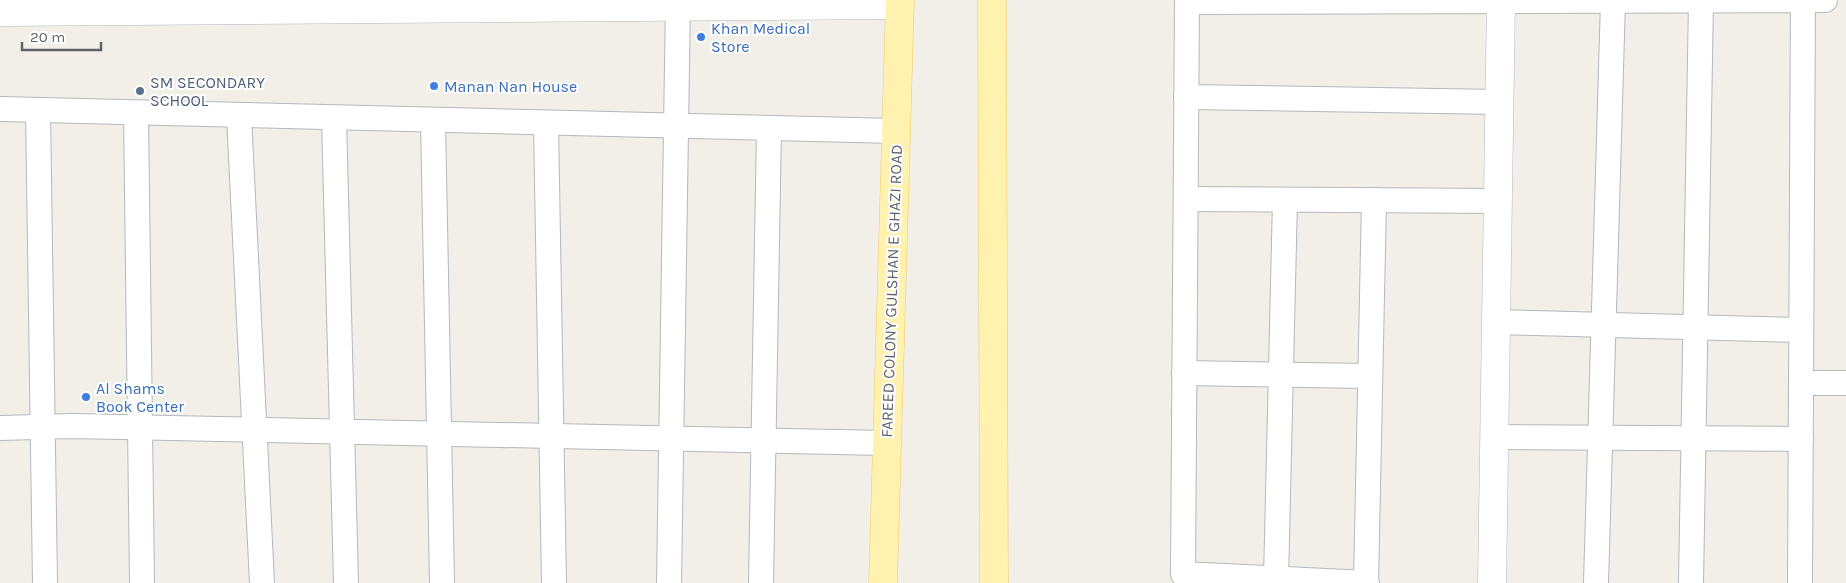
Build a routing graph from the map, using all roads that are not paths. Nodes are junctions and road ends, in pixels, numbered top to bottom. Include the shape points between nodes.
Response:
1 (992, 0) edge
2 (1655, 0) edge
3 (1701, 0) edge
4 (1803, 0) edge
5 (1824, 0) edge
6 (1501, 1) edge
7 (1613, 1) edge
8 (900, 2) edge
9 (678, 4) edge
10 (269, 5) edge
11 (0, 12) edge
12 (1186, 97) junction
13 (1500, 102) junction
14 (0, 110) edge
15 (38, 110) junction
16 (136, 113) junction
17 (239, 116) junction
18 (334, 118) junction
19 (433, 120) junction
20 (546, 124) junction
21 (677, 127) junction
22 (769, 128) junction
23 (896, 131) junction
24 (1186, 199) junction
25 (1285, 200) junction
26 (1374, 200) junction
27 (1498, 201) junction
28 (1496, 322) junction
29 (1603, 325) junction
30 (1695, 328) junction
31 (1801, 330) junction
32 (1184, 373) junction
33 (1280, 374) junction
34 (1370, 376) junction
35 (1801, 383) junction
36 (1846, 383) edge
37 (43, 427) junction
38 (140, 427) junction
39 (0, 428) edge
40 (254, 430) junction
41 (342, 431) junction
42 (439, 433) junction
43 (551, 436) junction
44 (1494, 437) junction
45 (672, 438) junction
46 (1600, 438) junction
47 (1694, 438) junction
48 (1801, 438) junction
49 (763, 440) junction
50 (886, 443) junction
51 (1276, 578) junction
52 (45, 583) edge
53 (142, 583) edge
54 (262, 583) edge
55 (346, 583) edge
56 (442, 583) edge
57 (554, 583) edge
58 (669, 583) edge
59 (761, 583) edge
60 (883, 583) edge
61 (994, 583) edge
62 (1366, 583) edge
63 (1492, 583) edge
64 (1596, 583) edge
65 (1691, 583) edge
66 (1800, 583) edge

1 - 61 main road
2 - 3 street
2 - 7 street
3 - 4 street
3 - 30 street
4 - 5 street
4 - 31 street
6 - 7 street
6 - 12 street via 1187,2
6 - 13 street
7 - 29 street
8 - 9 street
8 - 23 main road, FAREED COLONY GULSHAN E GHAZI ROAD
9 - 10 street
9 - 21 street
10 - 11 street
12 - 13 street
12 - 24 street
13 - 27 street
14 - 15 street
15 - 16 street
15 - 37 street
16 - 17 street
16 - 38 street
17 - 18 street
17 - 40 street
18 - 19 street
18 - 41 street
19 - 20 street
19 - 42 street
20 - 21 street
20 - 43 street
21 - 22 street
21 - 45 street
22 - 23 street
22 - 49 street
23 - 50 main road, FAREED COLONY GULSHAN E GHAZI ROAD
24 - 25 street
24 - 32 street
25 - 26 street
25 - 33 street
26 - 27 street
26 - 34 street
27 - 28 street
28 - 29 street
28 - 44 street
29 - 30 street
29 - 46 street
30 - 31 street
30 - 47 street
31 - 35 street
32 - 33 street
32 - 51 street via 1183,574
33 - 34 street
33 - 51 street
34 - 62 street
35 - 36 street
35 - 48 street
37 - 38 street
37 - 39 street
37 - 52 street
38 - 40 street
38 - 53 street
40 - 41 street
40 - 54 street
41 - 42 street
41 - 55 street
42 - 43 street
42 - 56 street
43 - 45 street
43 - 57 street
44 - 46 street
44 - 63 street
45 - 49 street
45 - 58 street
46 - 47 street
46 - 64 street
47 - 48 street
47 - 65 street
48 - 66 street
49 - 50 street
49 - 59 street
50 - 60 main road, FAREED COLONY GULSHAN E GHAZI ROAD
51 - 62 street

